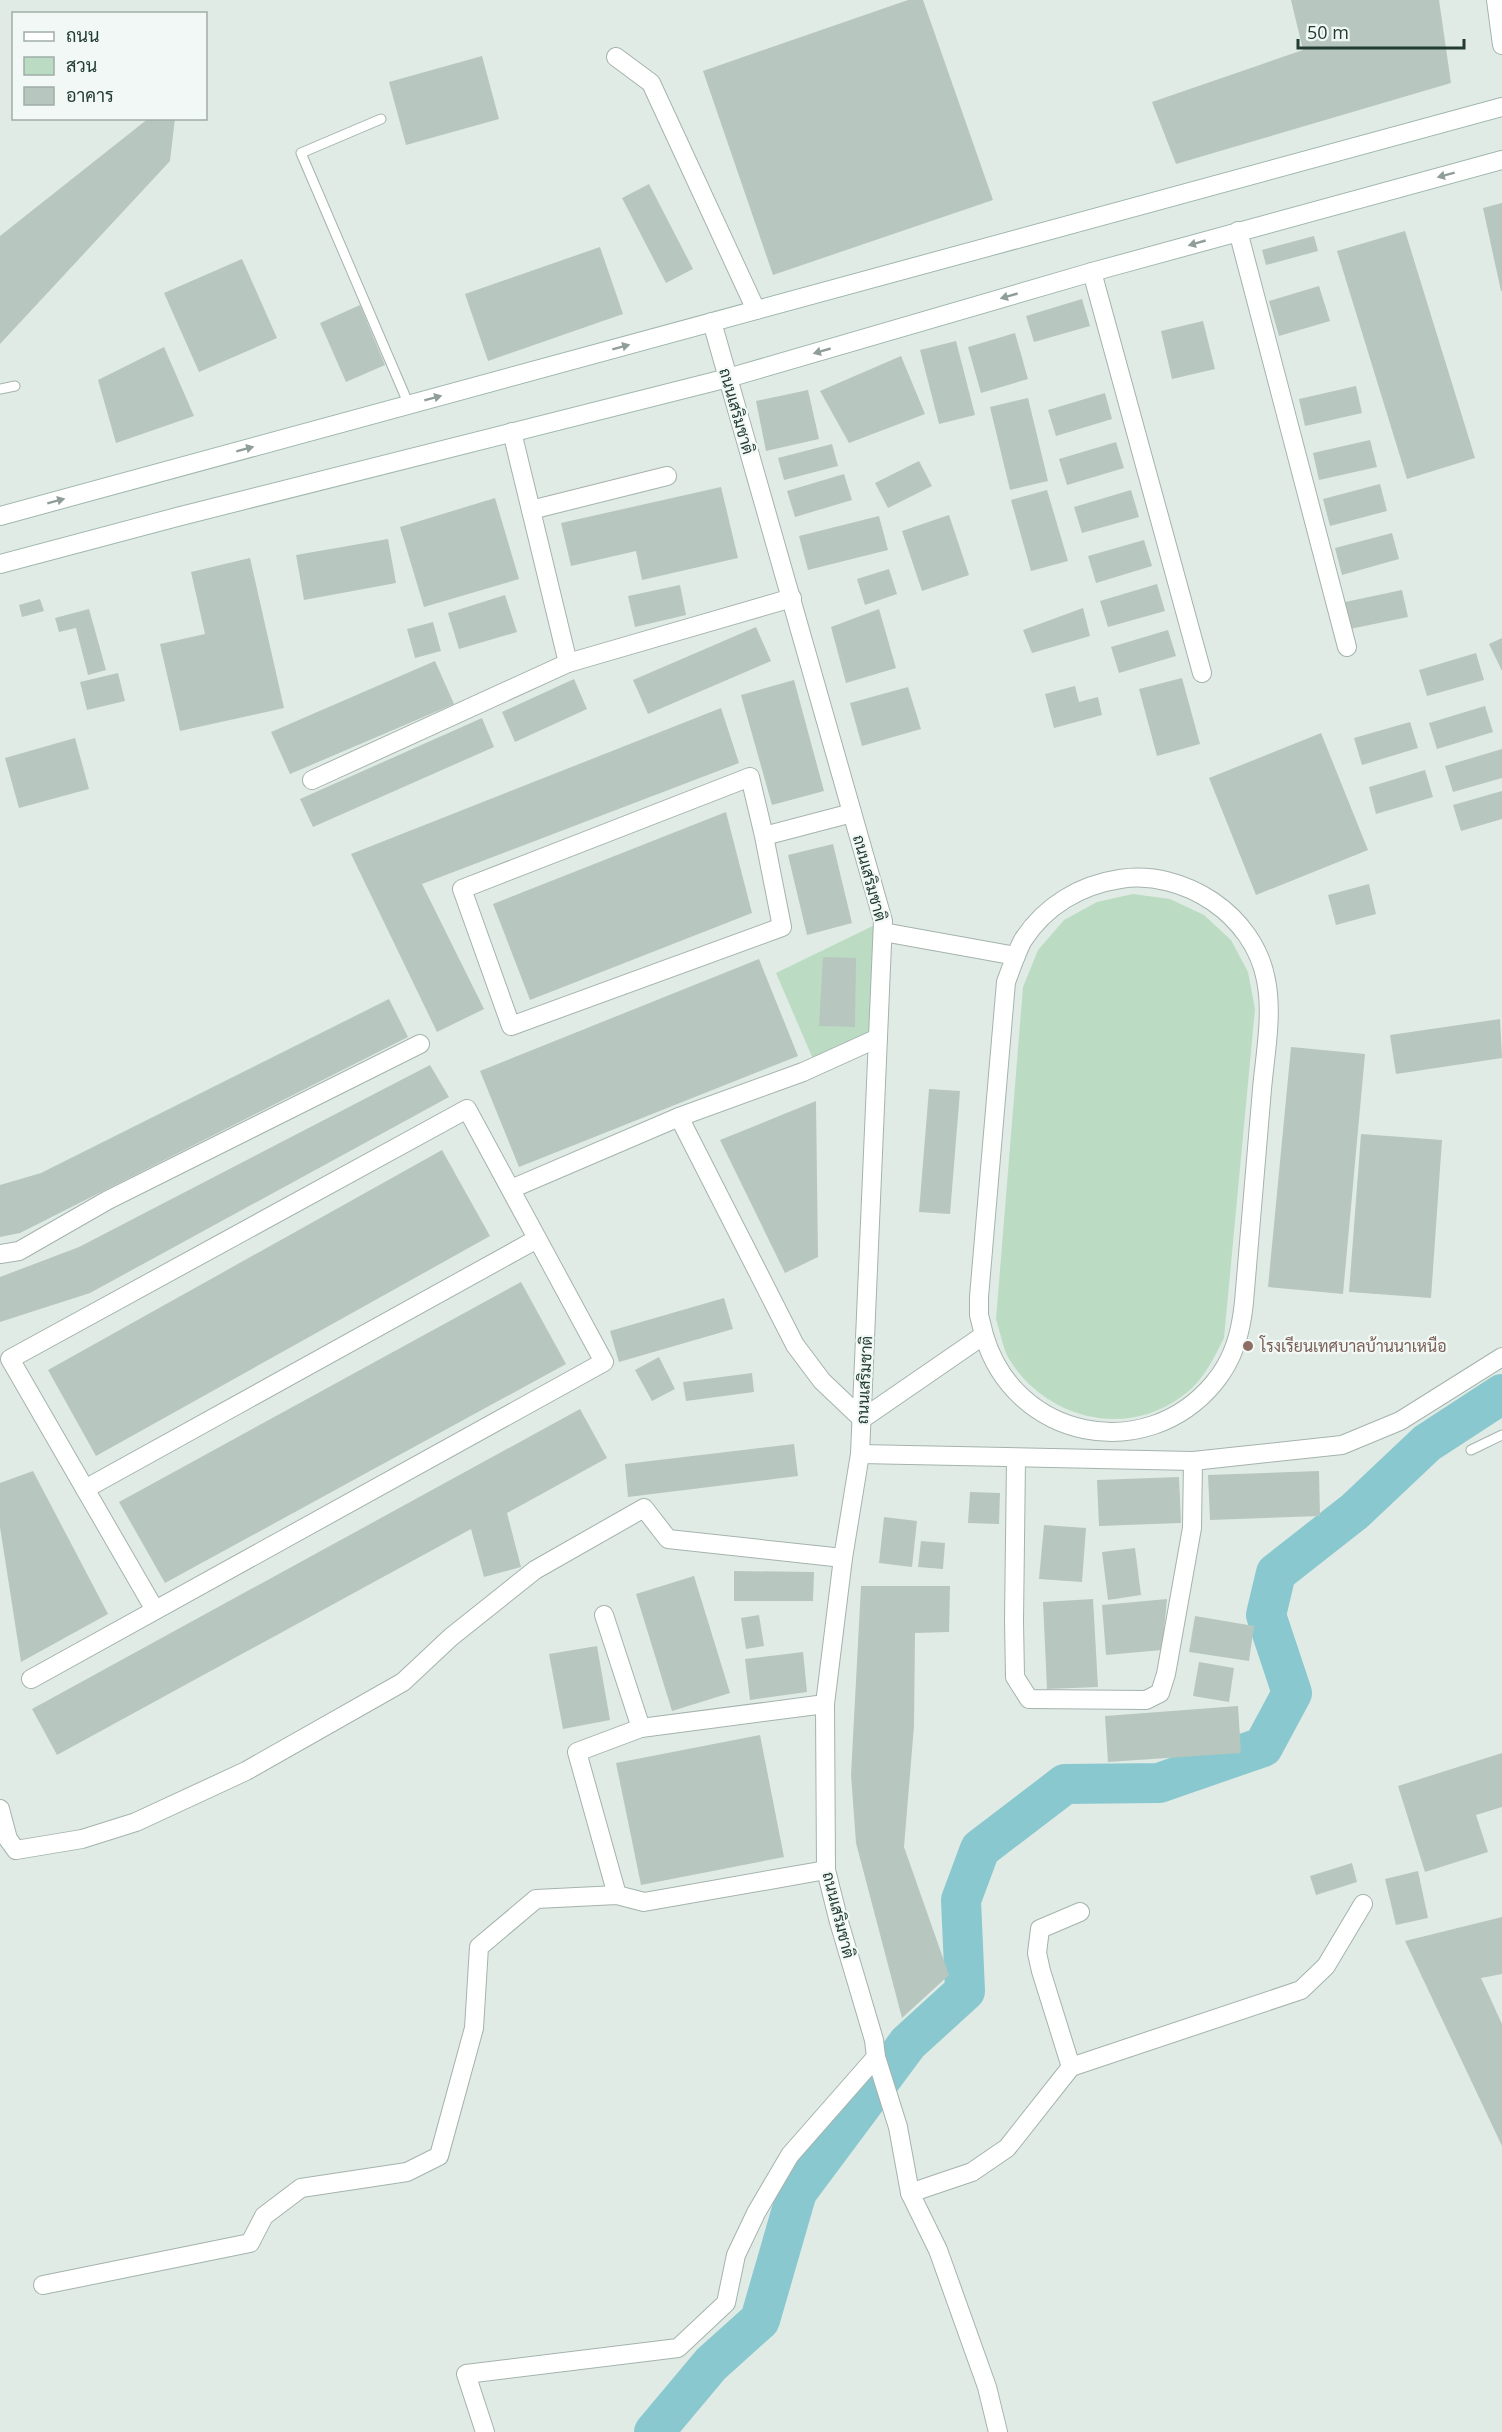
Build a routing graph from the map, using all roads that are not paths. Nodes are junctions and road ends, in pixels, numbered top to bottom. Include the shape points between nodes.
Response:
1 (1496, 0) edge
2 (1502, 45) edge
3 (616, 57) dead end
4 (1502, 106) edge
5 (381, 119) dead end
6 (1502, 160) edge
7 (1238, 231) junction
8 (1092, 272) junction
9 (756, 310) junction
10 (712, 322) junction
11 (728, 378) junction
12 (15, 386) dead end
13 (0, 390) edge
14 (409, 405) junction
15 (512, 432) junction
16 (667, 476) dead end
17 (531, 510) junction
18 (0, 516) edge
19 (0, 564) edge
20 (792, 598) junction
21 (1347, 647) dead end
22 (568, 663) junction
23 (1202, 673) dead end
24 (312, 780) dead end
25 (852, 813) junction
26 (764, 836) junction
27 (883, 932) junction
28 (1016, 956) junction
29 (878, 1038) junction
30 (420, 1044) dead end
31 (679, 1117) junction
32 (511, 1189) junction
33 (537, 1239) junction
34 (0, 1254) edge
35 (984, 1335) junction
36 (1502, 1357) edge
37 (862, 1419) junction
38 (1502, 1436) edge
39 (1471, 1450) dead end
40 (860, 1455) junction
41 (1016, 1459) junction
42 (1193, 1461) junction
43 (85, 1489) junction
44 (843, 1558) junction
45 (155, 1610) junction
46 (604, 1615) dead end
47 (31, 1679) dead end
48 (825, 1704) junction
49 (641, 1728) junction
50 (0, 1809) edge
51 (8, 1850) edge
52 (826, 1870) junction
53 (617, 1894) junction
54 (1363, 1904) dead end
55 (1080, 1912) dead end
56 (876, 2057) junction
57 (1071, 2067) junction
58 (910, 2193) junction
59 (44, 2285) dead end
60 (485, 2432) edge
61 (998, 2432) edge

1 - 2 street
3 - 9 street via 651,83
4 - 9 street
5 - 14 lane via 302,153
6 -> 7 street
7 -> 8 street
7 - 21 street
8 -> 11 street
8 - 23 street
9 - 10 street
10 - 11 street, ถนนเสริมชาติ
14 -> 10 street
11 - 15 street
11 - 20 street, ถนนเสริมชาติ
12 - 13 lane
18 -> 14 street
15 - 17 street
15 - 19 street
16 - 17 street
17 - 22 street
20 - 22 street
20 - 25 street, ถนนเสริมชาติ
22 - 24 street
25 - 26 street
25 - 27 street, ถนนเสริมชาติ
26 - 26 street via 782,927 511,1026 462,889 750,777
27 - 28 street
27 - 29 street, ถนนเสริมชาติ
28 - 35 street via 1006,982 979,1297
28 - 35 street via 1035,924 1050,909 1088,887 1130,878 1173,882 1194,891 1213,901 1244,931 1267,983 1245,1290 1236,1345 1214,1383 1180,1412 1139,1429 1117,1432 1074,1428 1033,1408 1001,1376
29 - 31 street via 803,1072
29 - 37 street, ถนนเสริมชาติ
30 - 34 street via 108,1200 19,1251
31 - 32 street
31 - 37 street via 795,1345 822,1381
32 - 33 street
32 - 43 street via 467,1109 10,1359
33 - 43 street
33 - 45 street via 604,1362
35 - 37 street
36 - 42 street via 1400,1420 1342,1445
37 - 40 street, ถนนเสริมชาติ
38 - 39 lane
40 - 41 street
40 - 44 street, ถนนเสริมชาติ
41 - 42 street
41 - 42 street via 1015,1677 1029,1699 1095,1701 1146,1700 1160,1693 1191,1528
43 - 45 street
44 - 48 street, ถนนเสริมชาติ
44 - 51 street via 668,1539 644,1508 534,1570 451,1637 403,1682 246,1771 136,1822 82,1839
45 - 47 street
46 - 49 street
48 - 49 street
48 - 52 street, ถนนเสริมชาติ
49 - 53 street via 577,1752
50 - 51 street
52 - 53 street via 644,1902
52 - 56 street, ถนนเสริมชาติ
53 - 59 street via 536,1899 479,1947 474,2028 439,2156 406,2172 301,2188 264,2216 250,2243
54 - 57 street via 1326,1966 1301,1990
55 - 57 street via 1040,1929 1037,1953
56 - 58 street, ถนนเสริมชาติ via 898,2127
56 - 60 street via 790,2155 736,2255 726,2303 678,2348 465,2374
57 - 58 street via 1007,2148 972,2172
58 - 61 street, ถนนเสริมชาติ via 938,2250 987,2387

